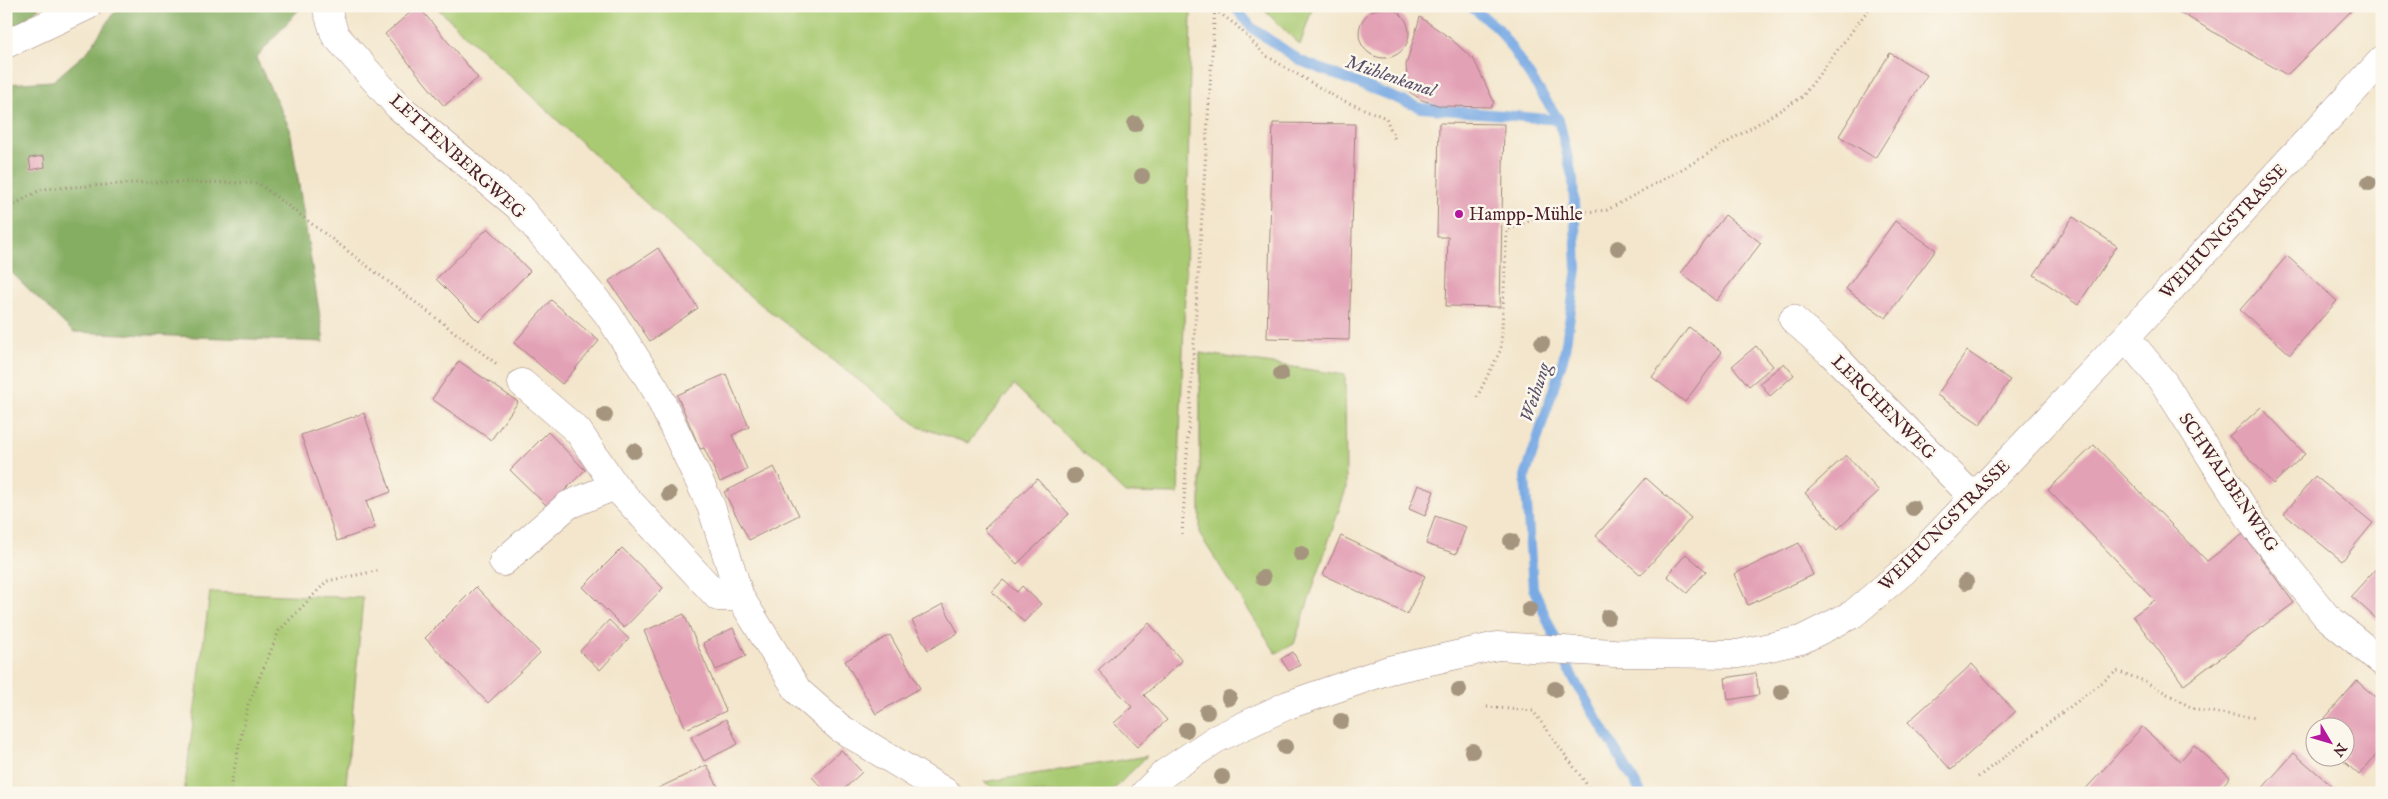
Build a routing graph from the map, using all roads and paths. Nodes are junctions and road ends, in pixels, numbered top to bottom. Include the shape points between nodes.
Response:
1 (87, 6) edge
2 (326, 6) edge
3 (1871, 6) edge
4 (1215, 8) edge
5 (6, 44) edge
6 (2382, 60) edge
7 (1395, 140) dead end
8 (6, 209) edge
9 (1793, 319) dead end
10 (2126, 337) junction
11 (522, 384) joint
12 (1477, 397) dead end
13 (614, 486) junction
14 (1973, 497) junction
15 (1182, 534) dead end
16 (503, 562) dead end
17 (381, 570) dead end
18 (740, 596) junction
19 (2382, 662) edge
20 (1487, 707) dead end
21 (2257, 718) dead end
22 (1978, 777) dead end
23 (229, 793) edge
24 (947, 793) edge
25 (1145, 793) edge
26 (1593, 793) edge

1 - 5 street
2 - 18 street, LETTENBERGWEG via 335,35 398,106 519,207 607,313 656,390 711,506
3 - 12 path via 1802,97 1607,210 1541,216 1507,230 1501,349
4 - 7 path via 1265,56 1337,98 1386,118
4 - 15 path
6 - 10 street, WEIHUNGSTRASSE
8 - 11 path via 42,189 152,182 258,182
9 - 14 street, LERCHENWEG via 1831,353
10 - 14 street, WEIHUNGSTRASSE
10 - 19 street, SCHWALBENWEG via 2164,383 2261,535 2326,616
11 - 13 street via 578,431
13 - 16 street via 568,505
13 - 18 street via 718,597
14 - 25 street, WEIHUNGSTRASSE via 1905,570 1853,614 1800,640 1738,654 1614,653 1497,646 1463,652 1389,670 1288,705 1216,739 1165,773
17 - 23 path via 327,582 279,630 248,705
18 - 24 street, LETTENBERGWEG via 798,690 840,728
20 - 26 path via 1533,710
21 - 22 path via 2196,710 2144,681 2117,671

